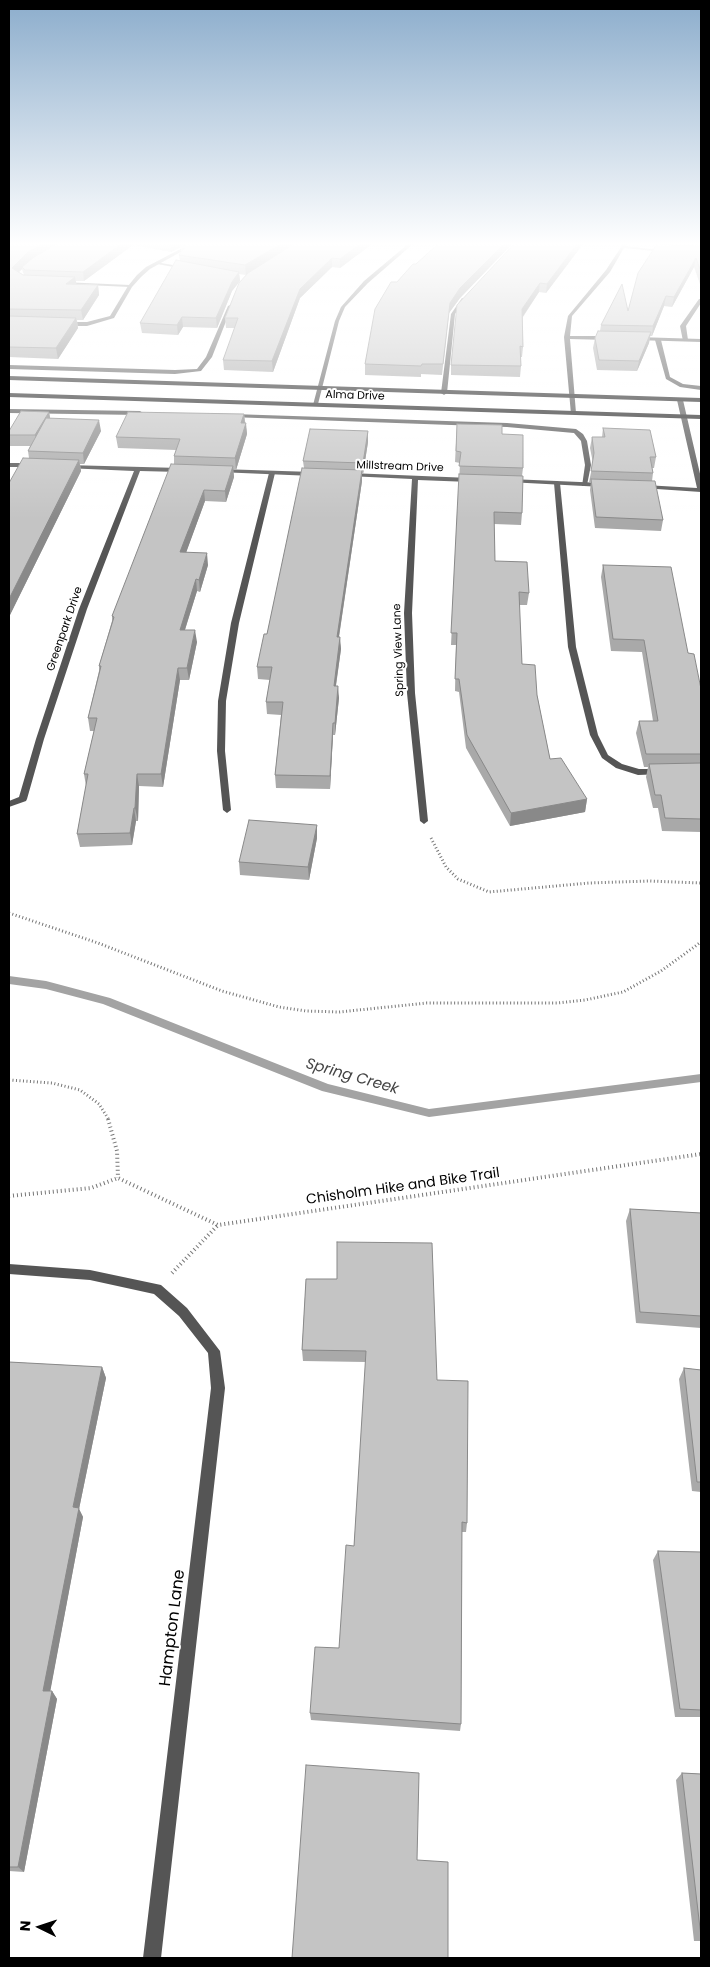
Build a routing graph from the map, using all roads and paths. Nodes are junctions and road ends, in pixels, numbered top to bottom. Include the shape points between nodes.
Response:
1 (218, 336) edge
2 (335, 336) edge
3 (450, 336) edge
4 (684, 336) edge
5 (567, 337) joint
6 (612, 339) edge
7 (631, 339) edge
8 (658, 340) junction
9 (685, 340) junction
10 (701, 341) edge
11 (9, 367) edge
12 (9, 378) edge
13 (701, 388) edge
14 (319, 389) junction
15 (444, 392) junction
16 (9, 395) edge
17 (571, 397) junction
18 (680, 400) junction
19 (701, 400) edge
20 (315, 404) junction
21 (9, 411) edge
22 (143, 413) edge
23 (573, 413) junction
24 (221, 415) edge
25 (684, 417) junction
26 (701, 417) edge
27 (9, 465) edge
28 (39, 466) edge
29 (58, 466) edge
30 (138, 469) junction
31 (186, 470) edge
32 (215, 471) edge
33 (272, 473) junction
34 (320, 474) edge
35 (339, 475) edge
36 (415, 478) junction
37 (482, 480) edge
38 (500, 481) edge
39 (557, 483) junction
40 (584, 485) junction
41 (614, 486) edge
42 (633, 487) edge
43 (701, 490) edge
44 (665, 772) edge
45 (9, 804) edge
46 (226, 810) dead end
47 (424, 821) joint
48 (701, 883) edge
49 (9, 913) edge
50 (701, 942) edge
51 (9, 1080) edge
52 (701, 1154) edge
53 (118, 1178) junction
54 (9, 1196) edge
55 (218, 1225) junction
56 (9, 1270) edge
57 (157, 1289) junction
58 (152, 1958) edge

1 - 11 street via 199,370
2 - 14 street
3 - 15 street
4 - 9 street
5 - 6 street
5 - 17 street
7 - 8 street
8 - 9 street
8 - 13 street via 668,378 682,386
9 - 10 street
12 - 14 main road, Alma Drive
14 - 15 main road, Alma Drive
14 - 20 street
15 - 17 main road, Alma Drive
16 - 20 main road, Alma Drive
17 - 18 main road, Alma Drive
17 - 23 street
18 - 19 main road, Alma Drive
18 - 25 street
20 - 23 main road, Alma Drive
21 - 22 street
23 - 25 main road, Alma Drive
24 - 40 street via 507,425 576,431 584,441 588,464
25 - 26 main road, Alma Drive
25 - 43 street
27 - 28 street
29 - 30 street
30 - 31 street
30 - 45 street, Greenpark Drive via 82,609 23,799
32 - 33 street
33 - 34 street
33 - 46 street via 235,623 222,701 221,751
35 - 36 street, Millstream Drive
36 - 37 street, Millstream Drive
36 - 47 street, Spring View Lane via 408,613 411,693
38 - 39 street
39 - 40 street
39 - 44 street via 572,647 594,736 605,756 619,766 638,772
40 - 41 street
42 - 43 street
47 - 48 path via 446,867 466,884 489,892 589,883
49 - 50 path via 222,991 306,1011 339,1012 427,1003 584,1000 623,992 661,971
51 - 53 path via 45,1082 80,1090 99,1104 111,1124 117,1150
52 - 55 path, Chisholm Hike and Bike Trail
53 - 54 path via 91,1188
53 - 55 path
55 - 57 path
56 - 57 street via 90,1275
57 - 58 street, Hampton Lane via 183,1312 214,1351 218,1388

